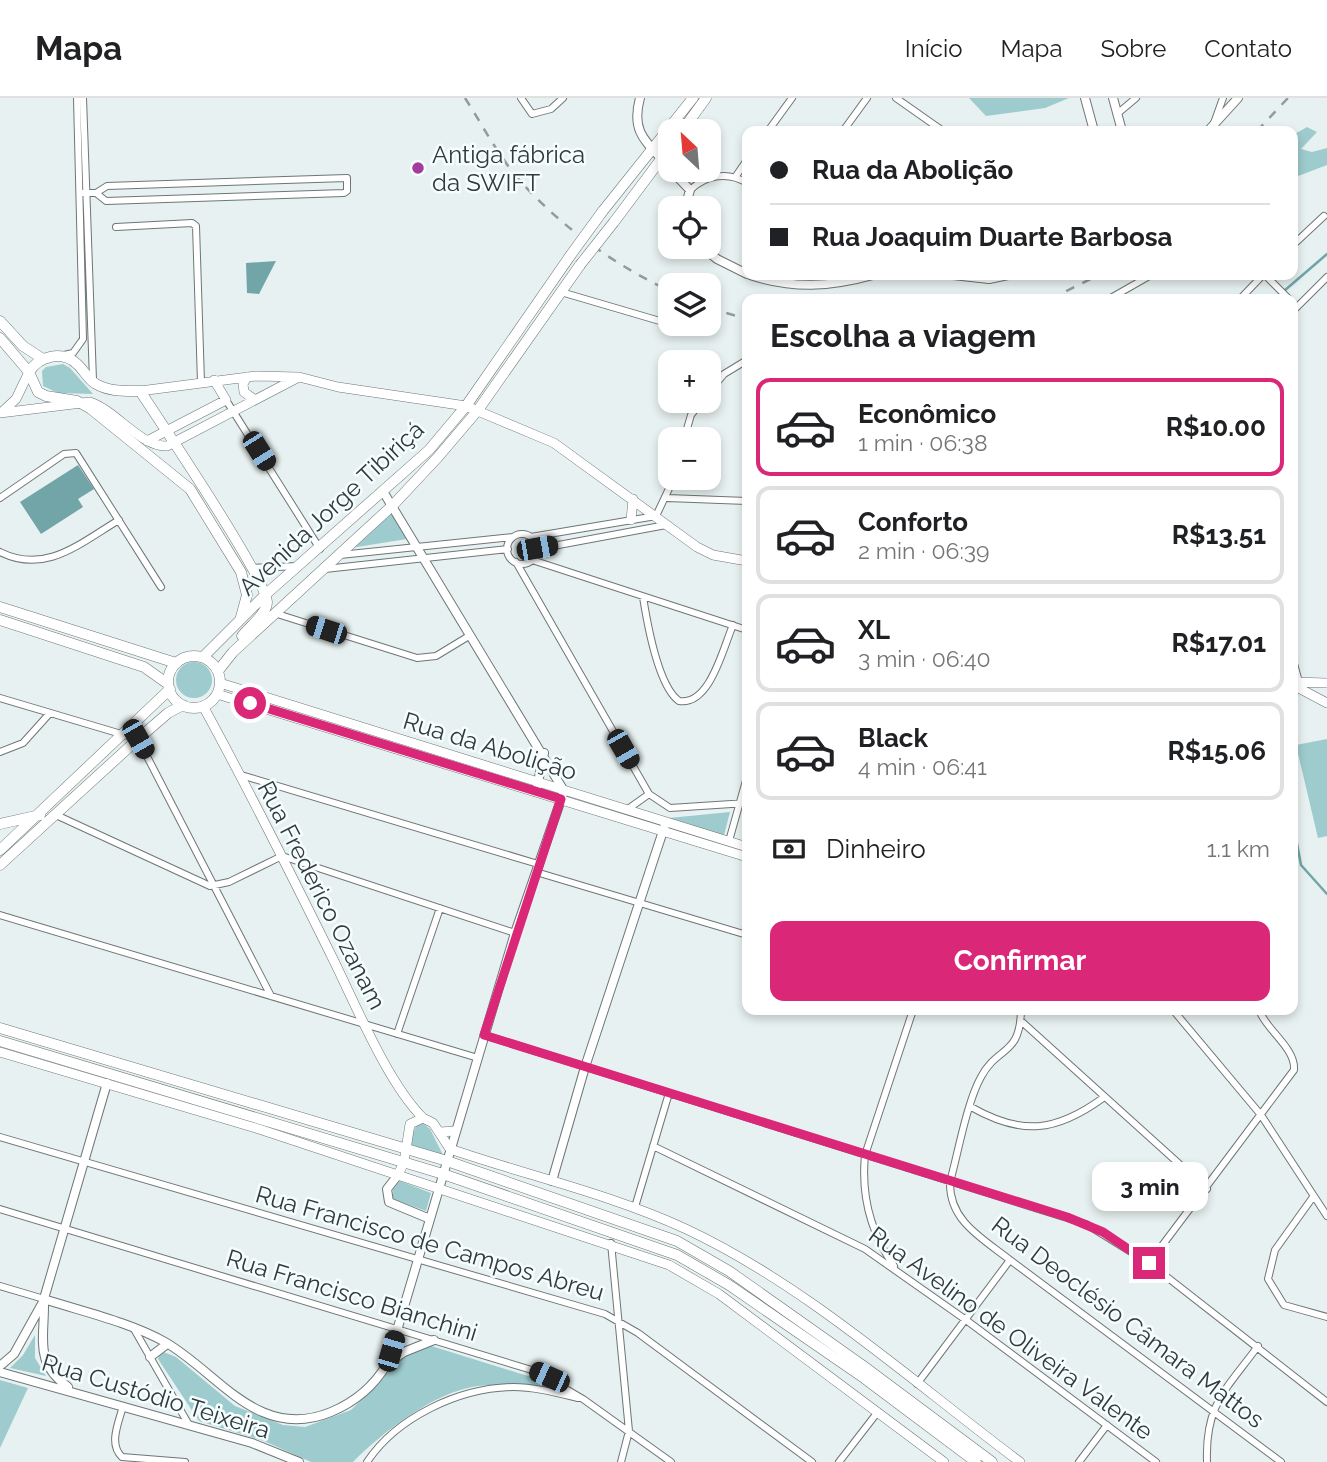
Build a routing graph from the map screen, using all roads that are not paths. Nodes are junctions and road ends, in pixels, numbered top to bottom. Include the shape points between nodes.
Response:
1 (77, 98) edge
2 (83, 98) edge
3 (521, 98) edge
4 (563, 98) edge
5 (640, 98) edge
6 (693, 98) edge
7 (706, 98) edge
8 (792, 98) edge
9 (867, 98) edge
10 (896, 98) edge
11 (1085, 98) edge
12 (1113, 98) edge
13 (1136, 98) edge
14 (1223, 98) edge
15 (1238, 98) edge
16 (1117, 114) junction
17 (691, 119) edge
18 (772, 126) edge
19 (847, 126) edge
20 (931, 126) edge
21 (1093, 126) edge
22 (1121, 126) edge
23 (1211, 126) edge
24 (1213, 126) edge
25 (653, 149) junction
26 (658, 155) edge
27 (658, 164) edge
28 (742, 167) edge
29 (736, 176) junction
30 (742, 180) edge
31 (683, 182) edge
32 (690, 190) junction
33 (82, 193) junction
34 (96, 193) junction
35 (688, 196) edge
36 (1324, 216) dead end
37 (116, 227) dead end
38 (1298, 240) edge
39 (717, 259) edge
40 (742, 271) edge
41 (1327, 277) edge
42 (769, 280) edge
43 (847, 280) edge
44 (1142, 280) edge
45 (1259, 280) edge
46 (1269, 280) edge
47 (561, 292) junction
48 (1118, 294) edge
49 (1245, 294) edge
50 (1284, 294) edge
51 (1298, 303) edge
52 (658, 320) edge
53 (0, 321) edge
54 (0, 338) edge
55 (61, 356) junction
56 (43, 359) junction
57 (742, 363) edge
58 (29, 372) junction
59 (251, 376) junction
60 (299, 377) junction
61 (721, 378) edge
62 (214, 380) junction
63 (93, 382) junction
64 (201, 383) junction
65 (140, 391) junction
66 (259, 397) junction
67 (226, 400) junction
68 (77, 401) junction
69 (466, 406) junction
70 (478, 410) junction
71 (233, 411) junction
72 (1, 413) edge
73 (167, 432) junction
74 (147, 441) junction
75 (173, 443) junction
76 (670, 490) edge
77 (384, 493) junction
78 (0, 498) edge
79 (667, 498) junction
80 (634, 499) junction
81 (742, 501) edge
82 (393, 505) junction
83 (656, 516) junction
84 (119, 520) junction
85 (631, 520) junction
86 (666, 525) junction
87 (513, 537) junction
88 (531, 537) junction
89 (418, 547) junction
90 (537, 548) junction
91 (320, 549) junction
92 (508, 549) junction
93 (0, 552) edge
94 (334, 556) junction
95 (424, 557) junction
96 (532, 560) junction
97 (742, 560) edge
98 (516, 562) junction
99 (301, 566) junction
100 (251, 568) junction
101 (320, 570) junction
102 (161, 587) dead end
103 (265, 595) junction
104 (643, 597) junction
105 (0, 607) edge
106 (274, 613) junction
107 (0, 620) edge
108 (239, 623) junction
109 (733, 625) junction
110 (742, 628) edge
111 (469, 636) junction
112 (233, 652) junction
113 (203, 657) junction
114 (176, 663) junction
115 (218, 671) junction
116 (1298, 683) edge
117 (1327, 683) edge
118 (1298, 685) edge
119 (169, 687) junction
120 (219, 688) junction
121 (0, 698) edge
122 (1327, 703) edge
123 (183, 705) junction
124 (203, 706) junction
125 (50, 713) junction
126 (124, 734) junction
127 (138, 739) junction
128 (0, 752) edge
129 (544, 753) junction
130 (241, 775) junction
131 (537, 787) junction
132 (742, 792) edge
133 (649, 794) junction
134 (562, 795) junction
135 (738, 804) junction
136 (742, 804) edge
137 (626, 811) junction
138 (40, 815) junction
139 (56, 815) junction
140 (0, 824) edge
141 (664, 826) junction
142 (729, 841) junction
143 (742, 845) edge
144 (3, 851) edge
145 (742, 855) edge
146 (282, 856) junction
147 (0, 865) edge
148 (537, 868) junction
149 (216, 887) junction
150 (640, 903) junction
151 (440, 908) junction
152 (0, 915) edge
153 (515, 933) junction
154 (742, 934) edge
155 (271, 996) junction
156 (911, 1015) edge
157 (1021, 1015) edge
158 (1177, 1015) edge
159 (1262, 1015) edge
160 (1021, 1021) junction
161 (365, 1023) junction
162 (0, 1028) edge
163 (397, 1034) junction
164 (484, 1035) junction
165 (0, 1041) edge
166 (0, 1052) edge
167 (478, 1058) junction
168 (585, 1067) junction
169 (107, 1083) junction
170 (669, 1093) junction
171 (1103, 1098) junction
172 (407, 1101) junction
173 (971, 1107) junction
174 (1261, 1115) junction
175 (423, 1118) junction
176 (410, 1124) junction
177 (456, 1131) junction
178 (440, 1132) junction
179 (0, 1137) edge
180 (653, 1146) junction
181 (405, 1149) junction
182 (450, 1149) junction
183 (865, 1155) junction
184 (83, 1161) junction
185 (446, 1161) junction
186 (404, 1162) junction
187 (443, 1174) junction
188 (398, 1175) junction
189 (552, 1181) junction
190 (950, 1182) junction
191 (439, 1188) junction
192 (1207, 1189) junction
193 (1313, 1197) junction
194 (635, 1207) junction
195 (0, 1209) edge
196 (1327, 1216) edge
197 (430, 1219) junction
198 (65, 1228) junction
199 (611, 1243) junction
200 (418, 1258) junction
201 (1010, 1260) junction
202 (1149, 1263) junction
203 (897, 1271) junction
204 (0, 1286) edge
205 (44, 1301) junction
206 (1327, 1317) edge
207 (618, 1319) junction
208 (966, 1320) junction
209 (134, 1329) junction
210 (398, 1329) junction
211 (434, 1340) junction
212 (167, 1344) junction
213 (1258, 1346) junction
214 (150, 1357) junction
215 (387, 1364) junction
216 (0, 1366) edge
217 (0, 1372) edge
218 (917, 1384) junction
219 (74, 1392) junction
220 (583, 1399) junction
221 (1327, 1402) edge
222 (123, 1406) junction
223 (1213, 1408) junction
224 (877, 1413) junction
225 (189, 1425) junction
226 (1107, 1425) junction
227 (629, 1432) junction
228 (282, 1458) edge
229 (185, 1462) edge
230 (299, 1462) edge
231 (367, 1462) edge
232 (621, 1462) edge
233 (671, 1462) edge
234 (812, 1462) edge
235 (839, 1462) edge
236 (944, 1462) edge
237 (975, 1462) edge
238 (992, 1462) edge
239 (1020, 1462) edge
240 (1079, 1462) edge
241 (1156, 1462) edge
242 (1207, 1462) edge
243 (1281, 1462) edge

1 - 33 street
2 - 33 street
3 - 4 street via 532,114
5 - 25 street via 636,126
6 - 25 main road, Avenida Jorge Tibiriçá
7 - 17 main road
8 - 18 street
9 - 19 street
10 - 20 street
11 - 21 street
12 - 16 street
13 - 16 street
14 - 23 street
15 - 24 street
16 - 22 street
25 - 26 street
25 - 69 main road, Avenida Jorge Tibiriçá, bridge via 602,212
27 - 47 main road, Avenida Jorge Tibiriçá, bridge
28 - 29 street
29 - 30 street
29 - 32 street via 701,180
31 - 32 street
32 - 35 street
33 - 34 street
33 - 55 street via 83,339 73,353
33 - 63 street
34 - 34 street via 106,201 344,193 347,178 107,186
36 - 38 street
37 - 64 street via 196,226
39 - 40 street
41 - 51 street
42 - 43 street via 811,287
44 - 48 street
45 - 49 street
46 - 50 street
47 - 52 street
47 - 70 main road, Avenida Jorge Tibiriçá
53 - 56 main road via 23,346
54 - 58 main road
55 - 56 main road
55 - 63 main road via 78,365
56 - 58 main road
57 - 61 street
58 - 68 main road via 38,392
58 - 72 main road via 16,399
59 - 60 main road
59 - 62 main road
59 - 66 main road via 264,386
59 - 66 main road via 243,384 244,392
60 - 66 main road
60 - 69 main road
62 - 64 main road
62 - 67 main road
63 - 65 main road via 109,389
64 - 65 main road
65 - 73 main road
66 - 71 main road
67 - 71 street
67 - 73 main road
68 - 72 main road
68 - 74 main road via 102,407
68 - 108 main road via 190,489 241,572 247,595
69 - 70 main road
69 - 77 main road, Avenida Jorge Tibiriçá
70 - 80 main road via 554,443
70 - 82 main road, Avenida Jorge Tibiriçá
71 - 75 main road
71 - 91 street
73 - 74 main road
73 - 75 main road
74 - 75 main road via 160,447
75 - 100 main road
76 - 79 street
77 - 82 street
77 - 91 main road, Avenida Jorge Tibiriçá
78 - 84 street via 72,451
79 - 81 street
79 - 83 street
80 - 83 main road
80 - 85 main road
82 - 89 street
82 - 94 main road, Avenida Jorge Tibiriçá
83 - 85 street
83 - 86 main road
84 - 93 street via 55,557 25,562
84 - 102 street
85 - 88 street
86 - 90 street
86 - 97 main road via 713,555
87 - 88 street
87 - 89 street
87 - 92 street
88 - 90 street
89 - 94 street
89 - 95 street
90 - 96 street
91 - 99 main road, Avenida Jorge Tibiriçá
92 - 95 street
92 - 98 street
94 - 101 main road, Avenida Jorge Tibiriçá
95 - 101 street
95 - 111 street
96 - 98 street
96 - 104 street
98 - 133 street
99 - 100 street
99 - 103 main road, Avenida Jorge Tibiriçá
100 - 103 main road
101 - 106 main road, Avenida Jorge Tibiriçá
103 - 108 main road, Avenida Jorge Tibiriçá
103 - 112 main road via 264,611
104 - 109 street
104 - 109 street via 667,685 679,701 688,702 702,691
105 - 114 main road
106 - 111 street via 416,657 436,656
106 - 112 main road, Avenida Jorge Tibiriçá
107 - 119 main road via 144,667
108 - 113 main road, Avenida Jorge Tibiriçá
109 - 110 street
111 - 129 street
112 - 115 main road, Avenida Jorge Tibiriçá
113 - 114 main road via 188,656
113 - 115 main road
114 - 119 main road
115 - 120 main road
116 - 117 main road
118 - 122 main road
119 - 123 main road
119 - 126 main road
120 - 124 main road
120 - 131 main road, Rua da Abolição
121 - 125 street
123 - 124 main road
123 - 127 main road
124 - 130 main road, Rua Frederico Ozanam
125 - 126 street
125 - 128 street via 23,743
126 - 127 street
126 - 138 main road
127 - 139 main road
127 - 149 street
129 - 131 street
129 - 134 street
130 - 146 main road, Rua Frederico Ozanam
130 - 148 street
131 - 134 main road, Rua da Abolição
132 - 135 street
133 - 135 street via 670,808
133 - 137 street
134 - 137 main road, Rua da Abolição
134 - 141 main road, Rua da Abolição
134 - 148 street
135 - 136 street
135 - 142 street
137 - 141 main road, Rua da Abolição
138 - 140 main road
138 - 144 main road
139 - 144 main road
139 - 149 street
141 - 142 main road, Rua da Abolição
141 - 145 main road, Rua da Abolição
141 - 150 street
142 - 143 main road, Rua da Abolição
144 - 147 main road
146 - 149 street
146 - 151 street
146 - 161 main road, Rua Frederico Ozanam
148 - 150 street
148 - 153 street
149 - 155 street
150 - 154 street
150 - 168 street
151 - 153 street
151 - 163 street
152 - 155 street
153 - 164 street
155 - 161 street
156 - 183 street
157 - 160 street
158 - 174 street
159 - 174 street via 1295,1064
160 - 171 street
160 - 173 street via 1015,1043 979,1078
161 - 163 street
161 - 172 main road, Rua Frederico Ozanam
162 - 181 main road
163 - 167 street
164 - 167 street
164 - 168 street
165 - 186 main road
166 - 169 main road
167 - 177 street
168 - 170 street
168 - 189 street
169 - 184 street
169 - 188 main road
170 - 180 street
170 - 183 street
171 - 173 street via 1072,1117 1037,1127 1009,1126
171 - 192 street
172 - 175 main road, Rua Frederico Ozanam
172 - 176 main road, Rua Frederico Ozanam
173 - 190 street
174 - 192 street
174 - 193 street
175 - 176 main road
175 - 178 main road, Rua Frederico Ozanam
176 - 181 main road, Rua Frederico Ozanam
177 - 178 main road
177 - 182 street
178 - 182 main road, Rua Frederico Ozanam
179 - 184 street, Rua Francisco de Campos Abreu
180 - 194 street
180 - 203 street, Rua Avelino de Oliveira Valente via 839,1235
181 - 185 main road
181 - 186 main road, Rua Frederico Ozanam
182 - 185 street
182 - 189 main road
183 - 190 street
183 - 203 street via 863,1178 870,1220
184 - 198 street
184 - 200 street, Rua Francisco de Campos Abreu
185 - 187 street
185 - 238 main road via 677,1241 729,1271
186 - 187 main road
186 - 188 main road
187 - 191 street
187 - 237 main road via 677,1255 729,1285 864,1378
188 - 191 main road
188 - 197 street via 387,1189 389,1202
189 - 194 main road
190 - 201 street, Rua Deoclésio Câmara Mattos via 950,1197 966,1226
190 - 202 street via 1086,1224
191 - 197 street
191 - 199 main road
192 - 202 street
193 - 196 street
193 - 206 street via 1276,1250 1268,1279 1284,1305
194 - 218 main road via 755,1268
195 - 198 street, Rua Francisco Bianchini
197 - 200 street
198 - 205 street
198 - 210 street, Rua Francisco Bianchini
199 - 207 street
199 - 224 main road via 696,1279
200 - 207 street, Rua Francisco de Campos Abreu
200 - 210 street
201 - 208 street
201 - 223 street, Rua Deoclésio Câmara Mattos
202 - 213 street
203 - 208 street, Rua Avelino de Oliveira Valente
204 - 205 street
205 - 209 street
205 - 216 street via 14,1354
205 - 219 street via 43,1357 57,1380
207 - 227 street
207 - 234 street, Rua Francisco de Campos Abreu
208 - 218 street
208 - 226 street, Rua Avelino de Oliveira Valente
209 - 212 street
209 - 214 street
210 - 211 street, Rua Francisco Bianchini
210 - 215 street
211 - 215 street
211 - 220 street, Rua Francisco Bianchini via 535,1371
212 - 214 street
212 - 215 street via 240,1401 287,1419 342,1408 364,1392
213 - 221 street
213 - 223 street
214 - 225 street
217 - 219 street, Rua Custódio Teixeira
218 - 239 main road
219 - 222 street, Rua Custódio Teixeira
220 - 227 street, Rua Francisco Bianchini
220 - 231 street via 513,1387 461,1397 392,1432
222 - 225 street, Rua Custódio Teixeira
222 - 229 street via 115,1438 122,1457
223 - 242 street via 1206,1435
223 - 243 street, Rua Deoclésio Câmara Mattos
224 - 235 street
224 - 236 main road
225 - 228 street, Rua Custódio Teixeira
226 - 240 street
226 - 241 street, Rua Avelino de Oliveira Valente
227 - 232 street
227 - 233 street, Rua Francisco Bianchini
228 - 230 street, Rua Custódio Teixeira

